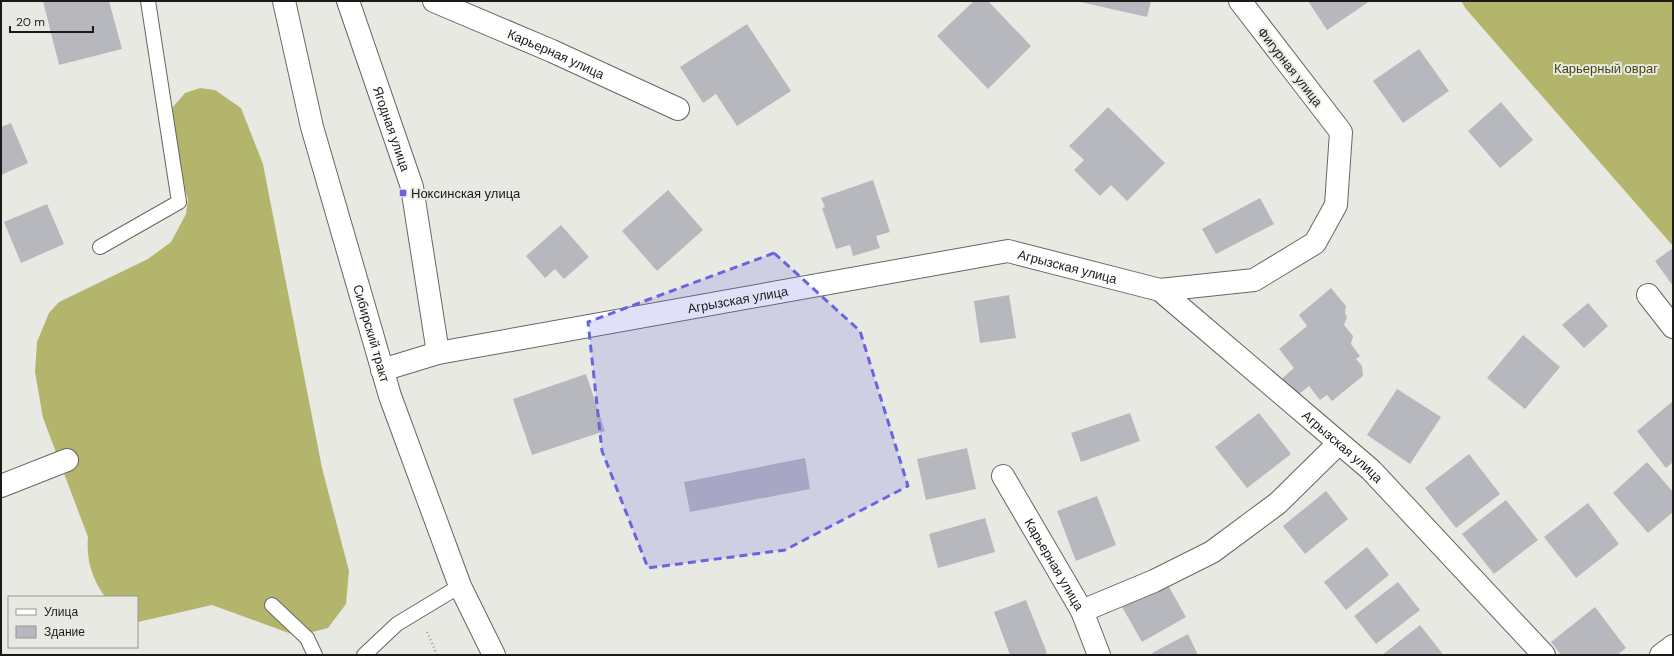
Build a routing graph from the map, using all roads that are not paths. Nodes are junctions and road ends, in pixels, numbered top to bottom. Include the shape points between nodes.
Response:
1 (148, 1) edge
2 (284, 1) edge
3 (348, 1) edge
4 (434, 1) edge
5 (1240, 1) edge
6 (678, 109) dead end
7 (100, 247) dead end
8 (1160, 290) junction
9 (1648, 295) dead end
10 (1673, 327) edge
11 (438, 353) junction
12 (382, 370) junction
13 (1339, 443) junction
14 (67, 460) dead end
15 (1003, 476) dead end
16 (1, 486) edge
17 (460, 586) junction
18 (272, 606) dead end
19 (1082, 611) junction
20 (1673, 646) edge
21 (315, 655) edge
22 (364, 655) edge
23 (494, 655) edge
24 (1099, 655) edge
25 (1544, 655) edge
26 (1660, 655) edge

1 - 7 lane via 179,202
2 - 12 street, Сибирский тракт via 312,127
3 - 11 street, Ягодная улица via 412,187
4 - 6 street, Карьерная улица via 552,51
5 - 8 street, Фигурная улица via 1341,132 1336,205 1315,243 1254,280
8 - 11 street, Агрызская улица via 1008,251
8 - 13 street, Агрызская улица
9 - 10 street
11 - 12 street, Агрызская улица
12 - 17 street, Сибирский тракт
13 - 19 street via 1278,503 1212,552 1154,581
13 - 25 street, Агрызская улица via 1371,470
14 - 16 street
15 - 19 street, Карьерная улица
17 - 22 lane via 397,624
17 - 23 street, Сибирский тракт
18 - 21 lane via 307,638
19 - 24 street, Карьерная улица
20 - 26 street

